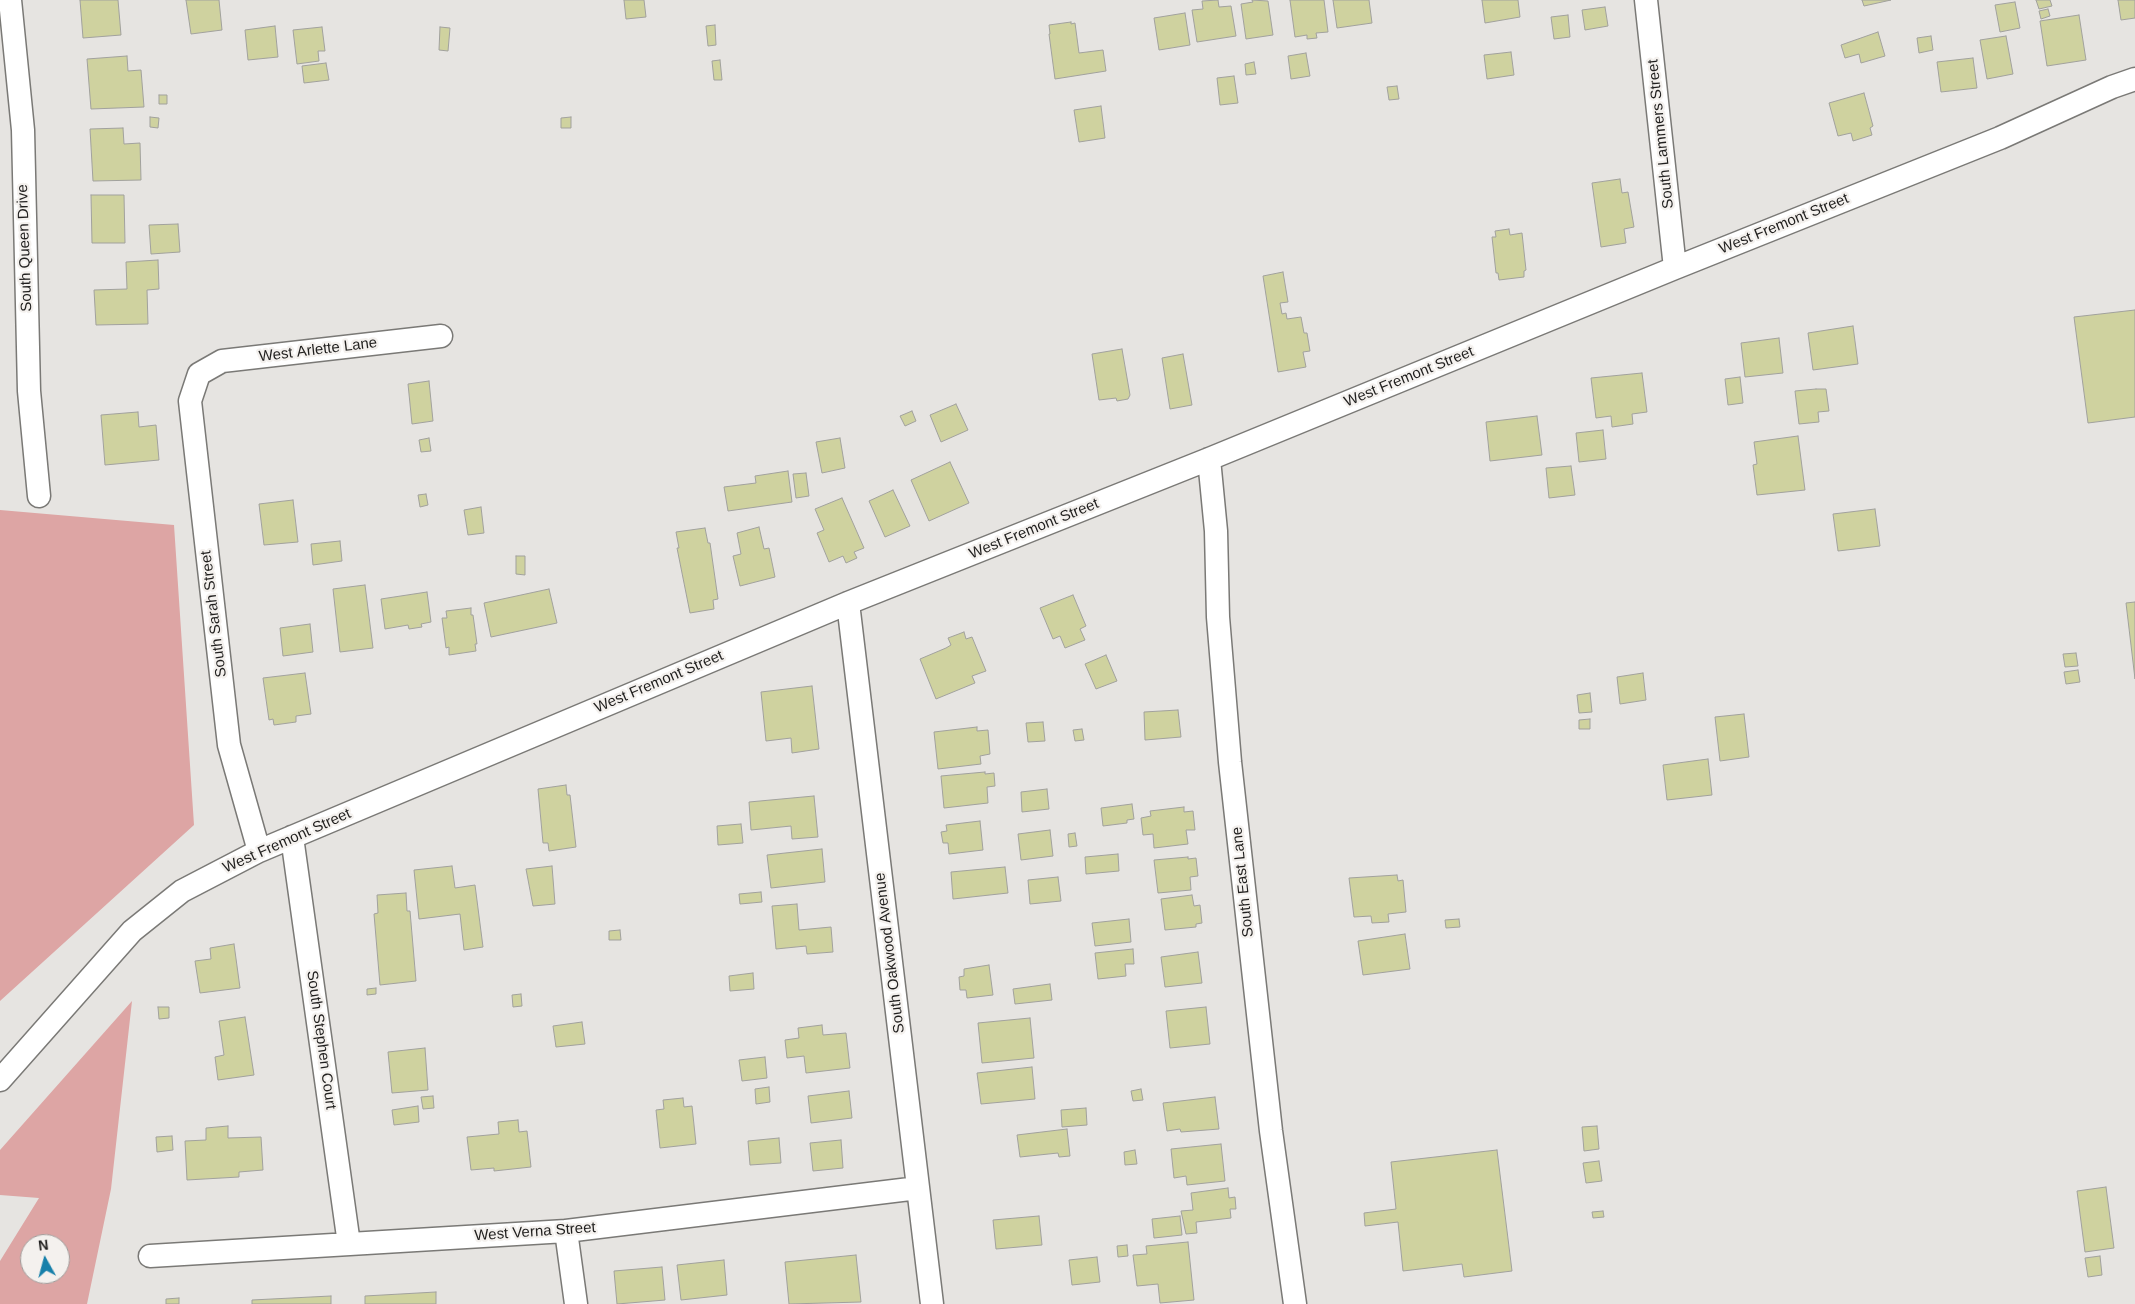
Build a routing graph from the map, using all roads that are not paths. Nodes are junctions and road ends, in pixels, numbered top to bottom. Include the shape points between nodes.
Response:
1 (10, 0) edge
2 (1646, 0) edge
3 (2135, 80) edge
4 (1675, 268) junction
5 (441, 336) dead end
6 (199, 374) joint
7 (1209, 459) junction
8 (39, 496) dead end
9 (848, 603) junction
10 (292, 837) junction
11 (259, 851) junction
12 (0, 1080) edge
13 (918, 1188) junction
14 (566, 1231) junction
15 (349, 1244) junction
16 (150, 1256) dead end
17 (576, 1304) edge
18 (932, 1304) edge
19 (1295, 1304) edge

1 - 8 street, South Queen Drive via 22,130 29,391
2 - 4 street, South Lammers Street
3 - 4 street, West Fremont Street via 2112,87 2000,138
4 - 7 street, West Fremont Street
5 - 6 street, West Arlette Lane via 222,361
6 - 11 street, South Sarah Street via 190,401 229,745
7 - 9 street, West Fremont Street
7 - 19 street, South East Lane via 1230,762 1271,1131
9 - 10 street, West Fremont Street
9 - 13 street, South Oakwood Avenue
10 - 11 street, West Fremont Street
10 - 15 street, South Stephen Court
11 - 12 street, West Fremont Street via 182,891 132,931
13 - 14 street, West Verna Street
13 - 18 street, South Oakwood Avenue
14 - 15 street, West Verna Street
14 - 17 street
15 - 16 street, West Verna Street

